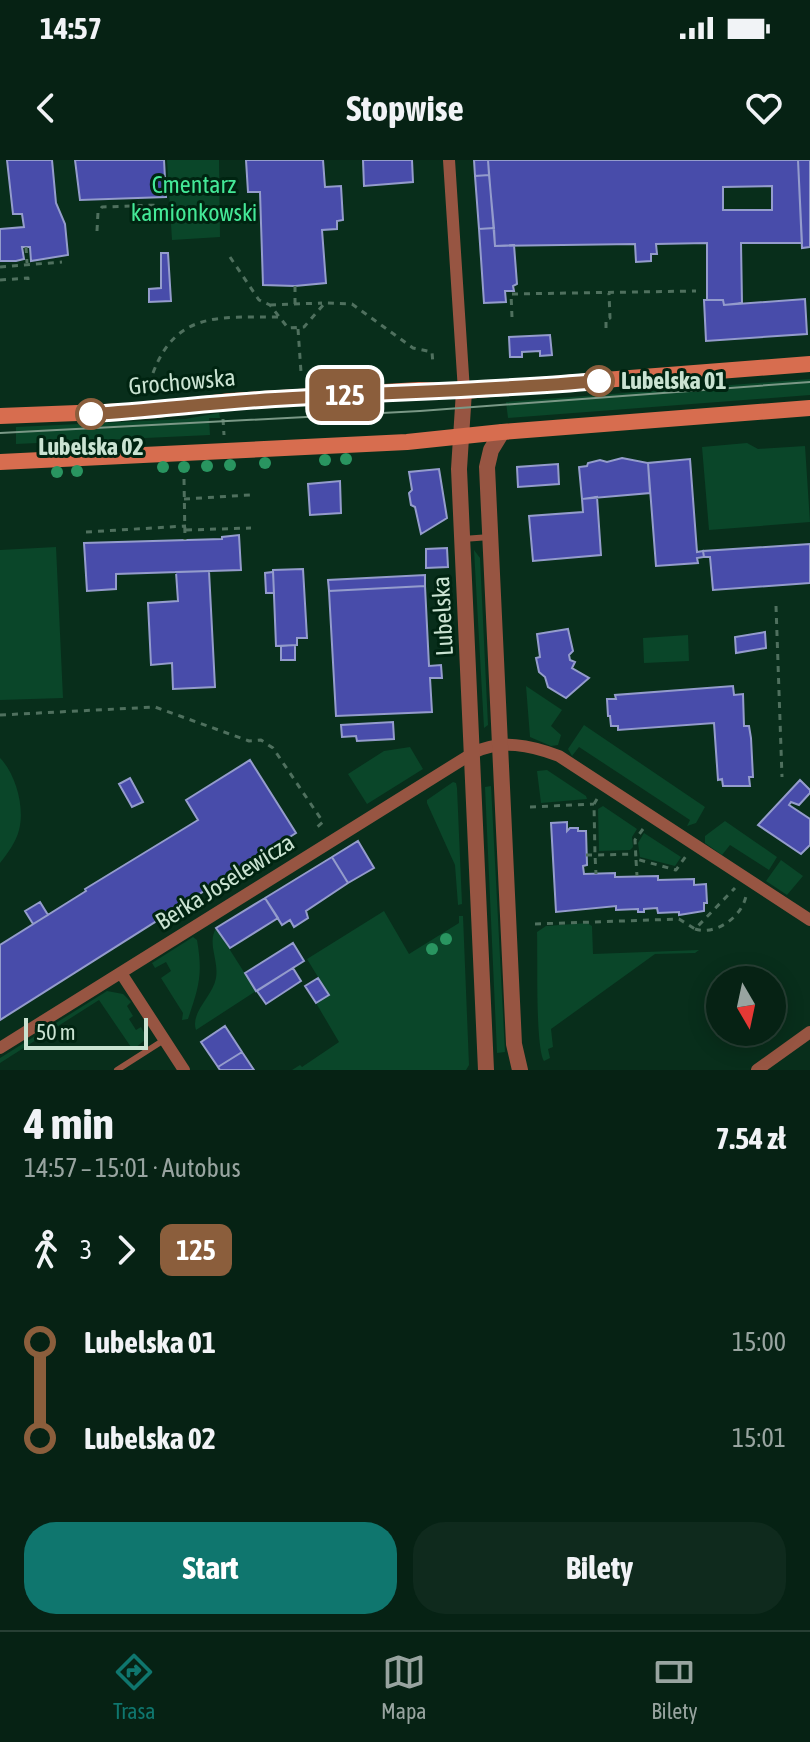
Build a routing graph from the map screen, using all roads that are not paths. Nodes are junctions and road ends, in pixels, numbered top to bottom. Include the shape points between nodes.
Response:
1 (449, 160) edge
2 (810, 364) edge
3 (464, 391) junction
4 (810, 408) edge
5 (0, 416) edge
6 (502, 432) junction
7 (462, 438) junction
8 (0, 462) edge
9 (490, 537) junction
10 (463, 539) junction
11 (500, 745) junction
12 (473, 753) junction
13 (810, 920) edge
14 (121, 973) junction
15 (810, 1032) edge
16 (164, 1040) junction
17 (0, 1048) edge
18 (117, 1070) edge
19 (184, 1070) edge
20 (486, 1070) edge
21 (520, 1070) edge
22 (757, 1070) edge

1 - 3 street, Lubelska
2 - 3 main road, Grochowska
3 - 5 main road, Grochowska
3 - 7 street, Lubelska
4 - 6 main road
6 - 7 main road
6 - 9 street via 487,467
7 - 8 main road
7 - 10 street, Lubelska
9 - 10 lane
9 - 11 street
10 - 12 street, Lubelska
11 - 12 street, Berka Joselewicza
11 - 13 street via 524,745 559,756
11 - 21 street via 514,1044
12 - 14 street, Berka Joselewicza
12 - 20 street, Lubelska
14 - 16 street
14 - 17 street, Berka Joselewicza
15 - 22 street
16 - 18 lane
16 - 19 street

